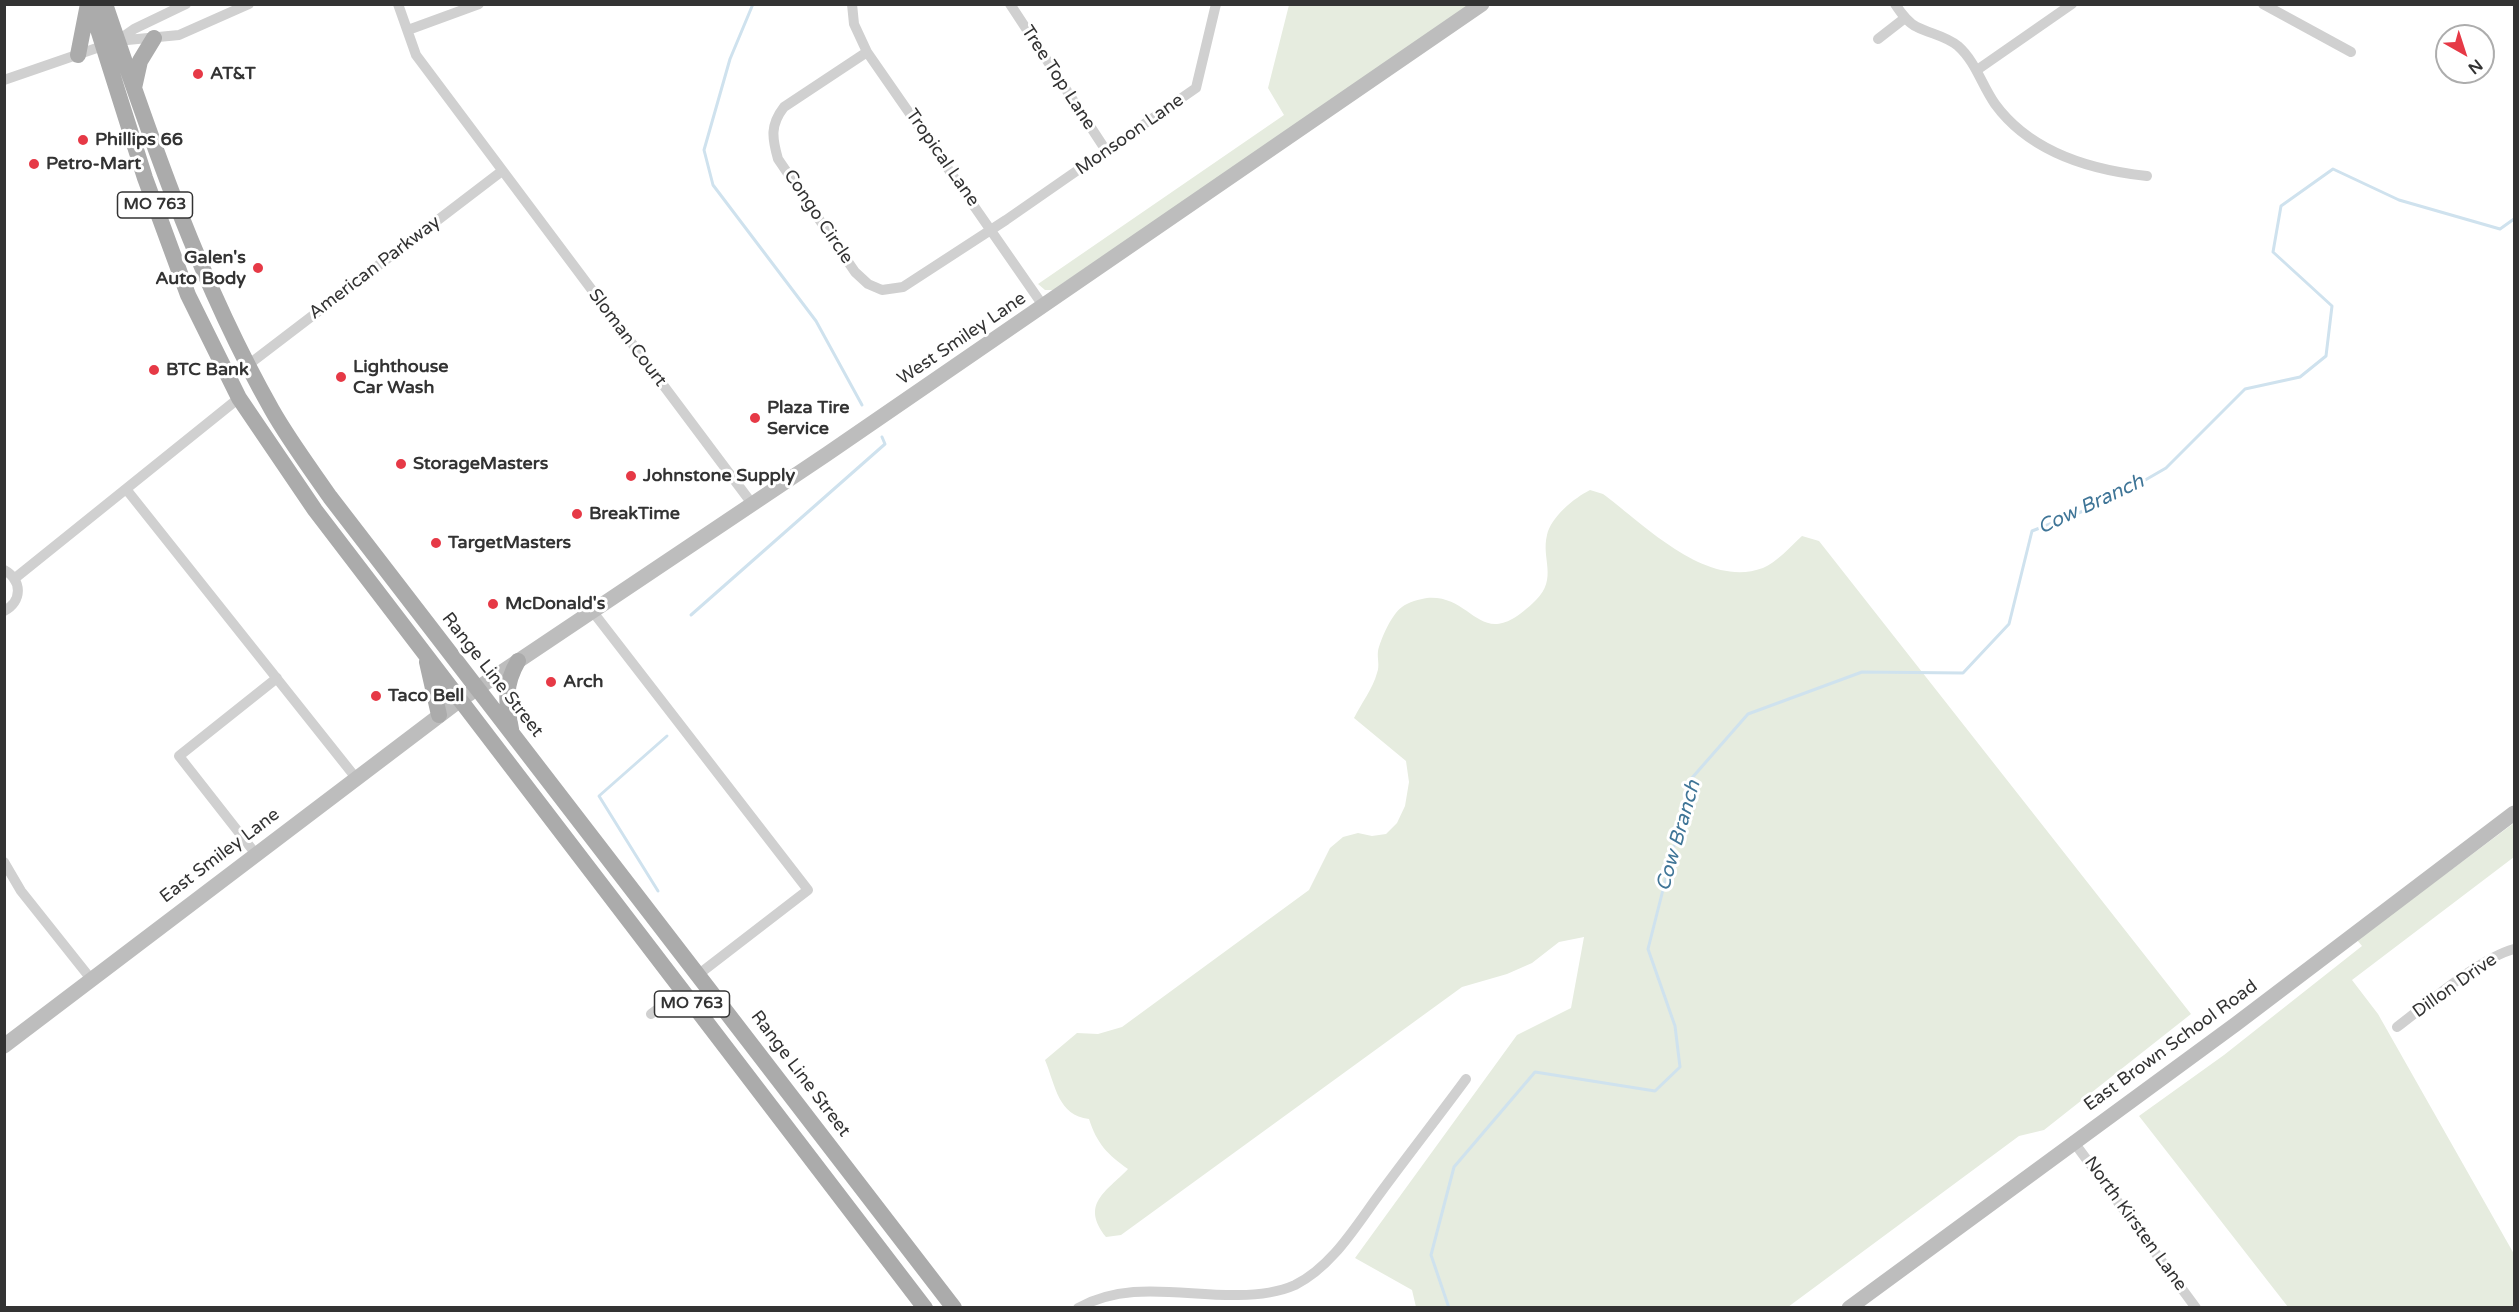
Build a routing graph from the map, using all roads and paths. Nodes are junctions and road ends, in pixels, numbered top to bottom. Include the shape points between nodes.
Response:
1 (89, 4) edge
2 (105, 4) edge
3 (186, 4) edge
4 (249, 4) edge
5 (398, 4) edge
6 (479, 4) edge
7 (852, 4) edge
8 (1010, 4) edge
9 (1216, 4) edge
10 (1482, 4) edge
11 (1895, 4) edge
12 (2072, 4) edge
13 (2263, 4) edge
14 (1905, 18) junction
15 (408, 30) junction
16 (154, 38) junction
17 (1878, 39) dead end
18 (110, 44) junction
19 (867, 52) junction
20 (2351, 52) dead end
21 (78, 55) junction
22 (1977, 70) junction
23 (4, 80) edge
24 (134, 88) junction
25 (1107, 152) junction
26 (502, 171) junction
27 (2147, 176) dead end
28 (992, 229) junction
29 (185, 288) junction
30 (1044, 307) junction
31 (248, 365) junction
32 (239, 398) junction
33 (304, 460) junction
34 (126, 489) junction
35 (753, 505) junction
36 (4, 570) edge
37 (14, 579) junction
38 (4, 611) edge
39 (593, 612) junction
40 (426, 656) junction
41 (518, 661) junction
42 (277, 678) junction
43 (477, 688) junction
44 (460, 700) junction
45 (440, 715) junction
46 (512, 733) junction
47 (356, 778) junction
48 (2514, 813) edge
49 (255, 854) junction
50 (4, 862) edge
51 (633, 926) junction
52 (2514, 949) edge
53 (699, 974) junction
54 (91, 979) junction
55 (682, 991) junction
56 (651, 1014) dead end
57 (2397, 1027) dead end
58 (4, 1046) edge
59 (755, 1047) junction
60 (1466, 1079) dead end
61 (2073, 1141) junction
62 (925, 1308) edge
63 (954, 1308) edge
64 (1078, 1308) edge
65 (1849, 1308) edge
66 (2196, 1308) edge

1 - 18 main road, Range Line Street / MO 763
1 - 21 main road
2 - 18 main road, Range Line Street / MO 763
3 - 18 street
4 - 16 street via 179,35
5 - 15 street, Sloman Court
6 - 15 street
7 - 19 street, Tropical Lane via 854,24
8 - 25 street, Tree Top Lane
9 - 25 street, Monsoon Lane via 1196,88
10 - 30 street, West Smiley Lane
11 - 14 street
12 - 22 street
13 - 20 street
14 - 17 street
14 - 22 street via 1958,46
15 - 26 street, Sloman Court via 416,55
16 - 18 street
16 - 24 main road via 140,62
18 - 21 street
18 - 24 main road, Range Line Street / MO 763
18 - 29 main road, Range Line Street / MO 763 via 145,178
19 - 28 street, Tropical Lane
19 - 28 street, Congo Circle via 784,107 777,117 772,140 778,159 855,272 882,290 903,287
21 - 23 street
22 - 27 street via 2007,117 2050,152 2123,174
24 - 31 main road, Range Line Street / MO 763 via 207,280
25 - 28 street, Monsoon Lane
26 - 31 street, American Parkway
26 - 35 street, Sloman Court
28 - 30 street, Tropical Lane
29 - 31 main road via 218,332 231,358
29 - 32 main road, Range Line Street / MO 763
30 - 35 street, West Smiley Lane
31 - 33 main road, Range Line Street / MO 763
32 - 33 main road via 250,397 270,427
32 - 34 street
32 - 40 main road, Range Line Street / MO 763 via 315,510
33 - 43 main road, Range Line Street / MO 763
34 - 37 street
34 - 42 street
35 - 39 street, West Smiley Lane
36 - 37 street
37 - 38 street via 18,584 17,599
39 - 41 street, West Smiley Lane
39 - 53 street via 808,890
40 - 44 main road, Range Line Street / MO 763
40 - 45 main road
41 - 43 street, West Smiley Lane
41 - 46 main road via 507,686
42 - 47 street
42 - 49 street via 179,756
43 - 44 street, West Smiley Lane
43 - 46 main road, Range Line Street / MO 763
44 - 45 street, East Smiley Lane
44 - 51 main road, Range Line Street / MO 763
45 - 47 street, East Smiley Lane
46 - 53 main road, Range Line Street / MO 763
47 - 49 street, East Smiley Lane
48 - 61 street, East Brown School Road via 2236,1024
49 - 54 street, East Smiley Lane
50 - 54 street via 21,891
51 - 53 main road via 663,946 686,971
51 - 55 main road, Range Line Street / MO 763
52 - 57 street, Dillon Drive via 2484,963
53 - 59 main road, Range Line Street / MO 763
54 - 58 street, East Smiley Lane
55 - 56 street
55 - 59 main road via 701,997 722,1022
55 - 62 main road, Range Line Street / MO 763
59 - 63 main road, Range Line Street / MO 763
60 - 64 street via 1348,1236 1318,1270 1296,1284 1271,1294 1239,1296 1126,1290
61 - 65 street, East Brown School Road
61 - 66 street, North Kirsten Lane

